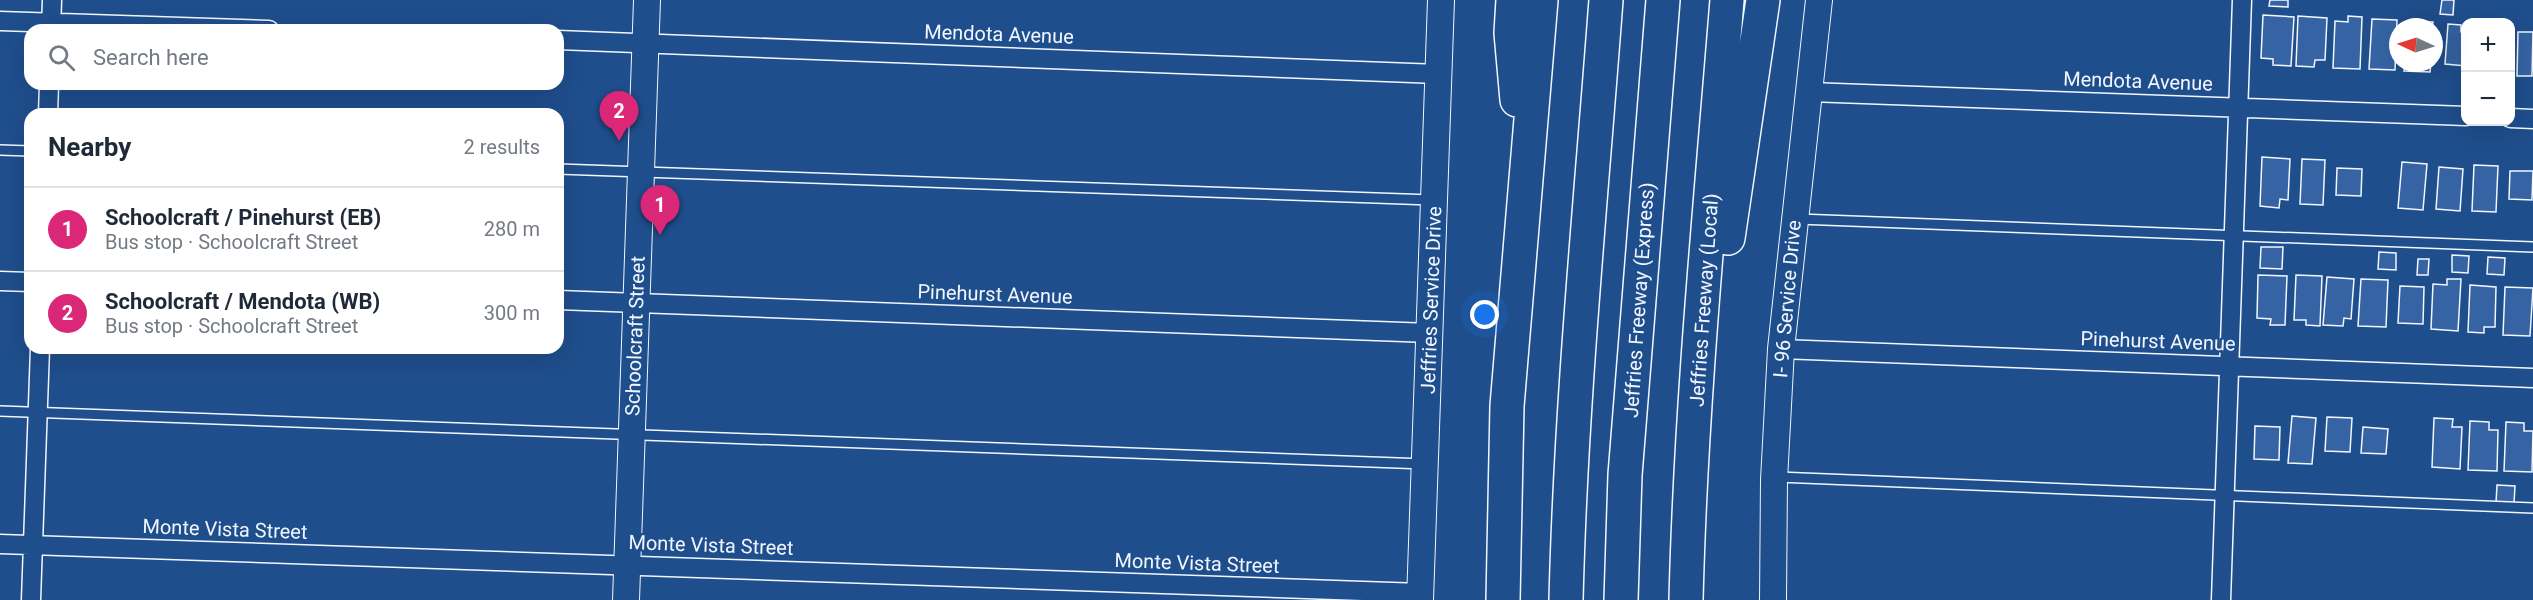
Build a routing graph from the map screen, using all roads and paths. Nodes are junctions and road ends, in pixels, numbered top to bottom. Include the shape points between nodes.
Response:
1 (52, 0) edge
2 (647, 0) edge
3 (1441, 0) edge
4 (1513, 0) edge
5 (1541, 0) edge
6 (1606, 0) edge
7 (1663, 0) edge
8 (1727, 0) edge
9 (1763, 0) edge
10 (1819, 0) edge
11 (2242, 0) edge
12 (0, 21) edge
13 (31, 24) edge
14 (51, 24) edge
15 (564, 40) edge
16 (645, 43) junction
17 (1438, 74) junction
18 (49, 90) edge
19 (1809, 92) junction
20 (2238, 107) junction
21 (48, 108) edge
22 (2461, 116) edge
23 (2515, 118) edge
24 (2533, 119) edge
25 (0, 150) edge
26 (24, 151) edge
27 (564, 170) edge
28 (641, 172) junction
29 (1525, 186) junction
30 (1434, 201) junction
31 (1794, 218) junction
32 (2234, 234) junction
33 (2533, 247) edge
34 (0, 281) edge
35 (24, 282) edge
36 (564, 300) edge
37 (636, 302) junction
38 (1430, 333) junction
39 (1781, 349) junction
40 (40, 354) edge
41 (1699, 357) junction
42 (2228, 367) junction
43 (2533, 378) edge
44 (0, 411) edge
45 (38, 412) junction
46 (632, 433) junction
47 (1425, 464) junction
48 (1774, 477) junction
49 (2224, 495) junction
50 (2533, 508) edge
51 (0, 544) edge
52 (33, 545) junction
53 (627, 565) junction
54 (1421, 597) edge
55 (31, 600) edge
56 (626, 600) edge
57 (1503, 600) edge
58 (1566, 600) edge
59 (1621, 600) edge
60 (1686, 600) edge
61 (1773, 600) edge
62 (2221, 600) edge

1 - 14 street
2 - 16 street, Schoolcraft Street
3 - 17 street, Jeffries Service Drive
4 - 29 highway via 1511,33
5 - 29 highway
6 - 58 highway via 1577,372
7 - 59 highway, Jeffries Freeway (Express) via 1625,475
8 - 41 highway, Jeffries Freeway (Local)
9 - 41 highway via 1723,266
10 - 19 street, I- 96 Service Drive
11 - 20 street
12 - 13 street
15 - 16 street, Mendota Avenue
16 - 17 street, Mendota Avenue
16 - 28 street, Schoolcraft Street
17 - 30 street, Jeffries Service Drive
18 - 21 street
19 - 20 street, Mendota Avenue
19 - 31 street, I- 96 Service Drive
20 - 22 street, Mendota Avenue
20 - 32 street
23 - 24 street
25 - 26 lane
27 - 28 lane
28 - 30 lane
28 - 37 street, Schoolcraft Street
29 - 57 highway via 1507,406
30 - 38 street, Jeffries Service Drive
31 - 32 lane
31 - 39 street, I- 96 Service Drive
32 - 33 lane
32 - 42 street
34 - 35 street
36 - 37 street, Pinehurst Avenue
37 - 38 street, Pinehurst Avenue
37 - 46 street, Schoolcraft Street
38 - 47 street, Jeffries Service Drive
39 - 42 street, Pinehurst Avenue
39 - 48 street, I- 96 Service Drive
40 - 45 street
41 - 60 highway, Jeffries Freeway (Local)
42 - 43 street, Pinehurst Avenue
42 - 49 street
44 - 45 lane
45 - 46 lane
45 - 52 street
46 - 47 lane
46 - 53 street, Schoolcraft Street
47 - 54 street, Jeffries Service Drive
48 - 49 lane
48 - 61 street, I- 96 Service Drive
49 - 50 lane
49 - 62 street
51 - 52 street, Monte Vista Street
52 - 53 street, Monte Vista Street
52 - 55 street
53 - 54 street, Monte Vista Street
53 - 56 street, Schoolcraft Street

